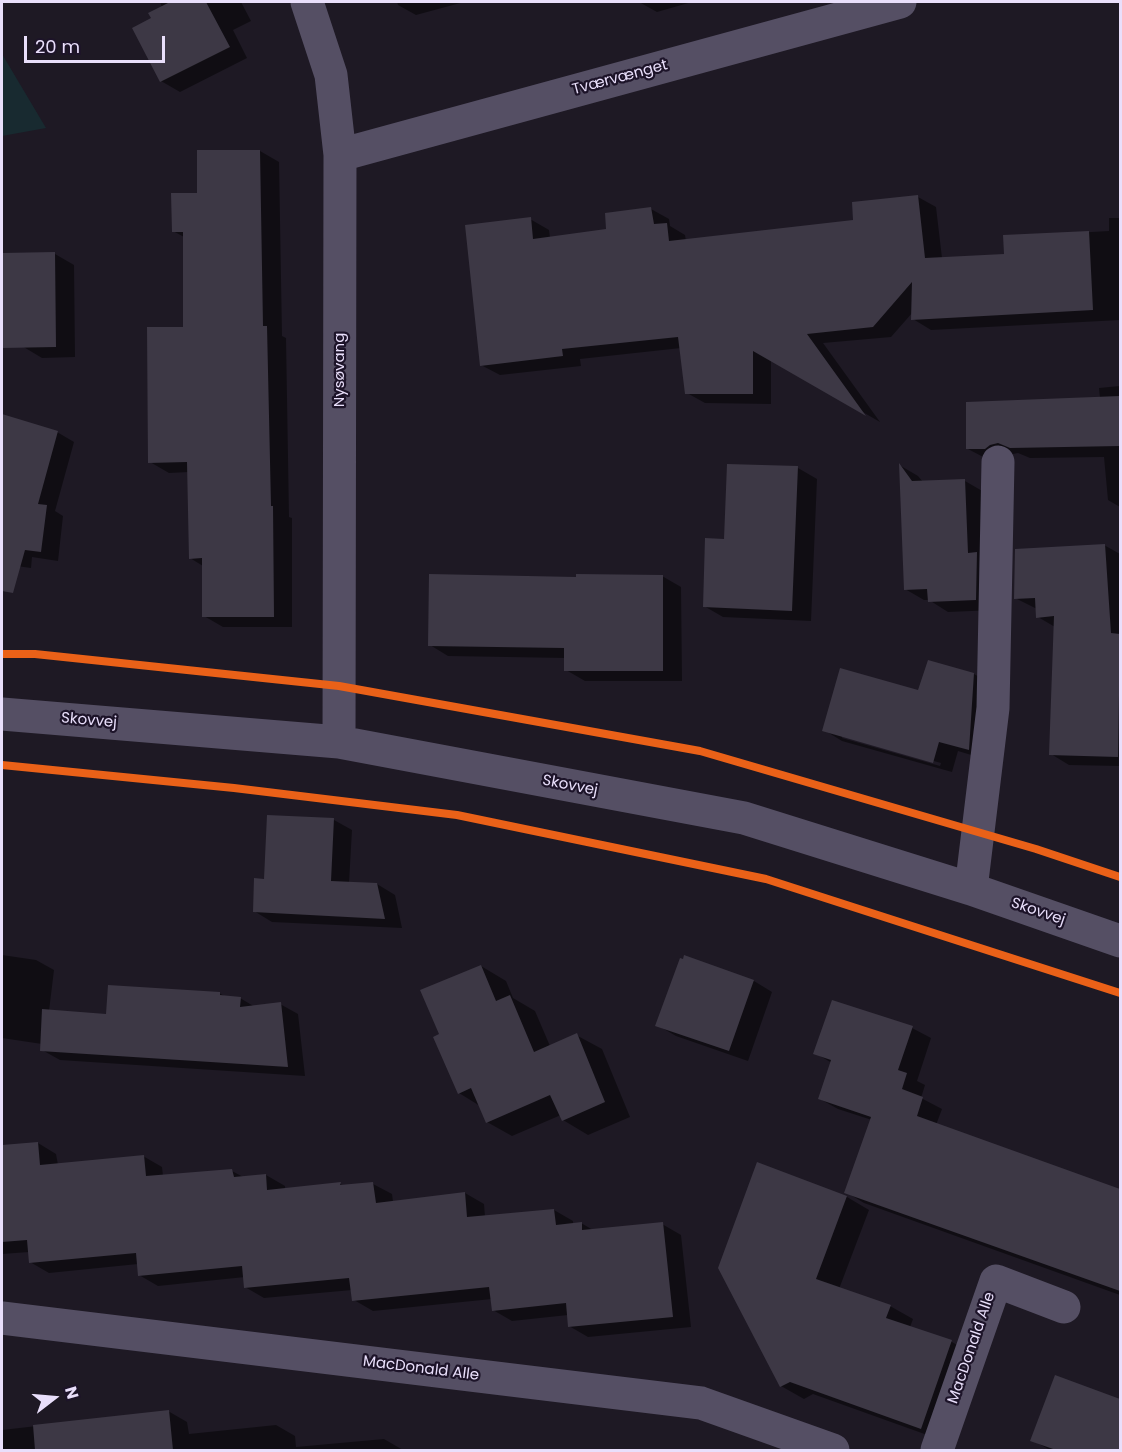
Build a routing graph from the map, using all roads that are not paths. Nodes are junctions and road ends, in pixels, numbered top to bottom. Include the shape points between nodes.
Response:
1 (307, 2) edge
2 (900, 2) edge
3 (340, 155) junction
4 (998, 462) dead end
5 (2, 714) edge
6 (339, 742) junction
7 (971, 889) junction
8 (1120, 941) edge
9 (1064, 1307) dead end
10 (2, 1318) edge
11 (832, 1450) edge
12 (937, 1450) edge

1 - 3 street, Nysøvang via 331,75
2 - 3 street, Tværvænget
3 - 6 street, Nysøvang
4 - 7 street via 993,708
5 - 6 street, Skovvej
6 - 7 street, Skovvej via 744,818
7 - 8 street, Skovvej
9 - 12 street, MacDonald Alle via 996,1281
10 - 11 street, MacDonald Alle via 701,1403

